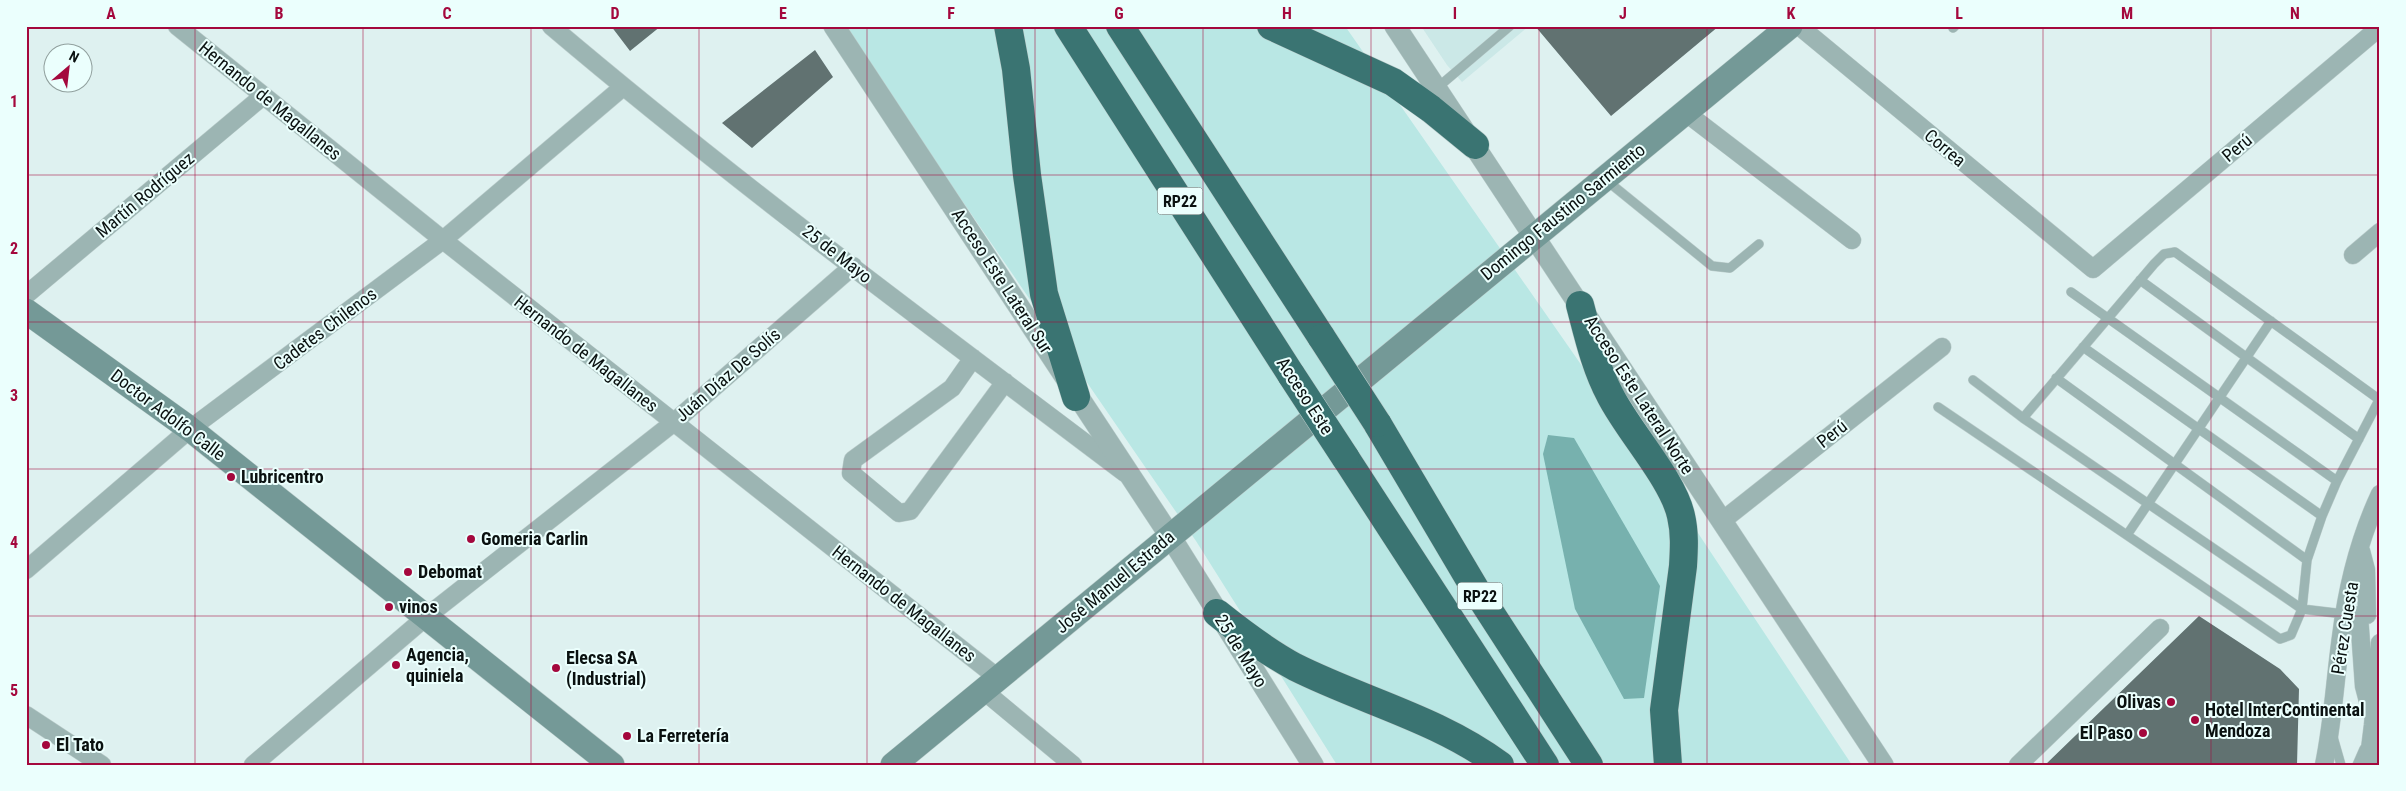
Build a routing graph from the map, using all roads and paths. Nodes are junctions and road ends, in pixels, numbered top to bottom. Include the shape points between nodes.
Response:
1 (177, 26) edge
2 (551, 26) edge
3 (834, 26) edge
4 (1008, 26) edge
5 (1068, 26) edge
6 (1120, 26) edge
7 (1271, 26) edge
8 (1395, 26) edge
9 (1790, 26) edge
10 (1799, 26) edge
11 (2380, 27) edge
12 (1504, 28) edge
13 (623, 87) junction
14 (1437, 88) junction
15 (263, 96) junction
16 (1685, 112) junction
17 (1475, 145) junction
18 (1604, 178) junction
19 (2380, 232) edge
20 (1534, 235) junction
21 (443, 240) junction
22 (1852, 240) dead end
23 (1759, 244) dead end
24 (2353, 255) dead end
25 (853, 266) junction
26 (2093, 269) joint
27 (2140, 280) junction
28 (2071, 292) dead end
29 (26, 295) edge
30 (1580, 305) junction
31 (26, 311) edge
32 (2108, 319) junction
33 (2271, 321) junction
34 (1942, 347) dead end
35 (2083, 347) junction
36 (2247, 357) junction
37 (973, 358) junction
38 (2056, 378) junction
39 (1973, 380) dead end
40 (1004, 382) junction
41 (1076, 397) junction
42 (1336, 398) joint
43 (2220, 398) junction
44 (2380, 400) edge
45 (1938, 407) dead end
46 (2023, 418) junction
47 (673, 423) junction
48 (2199, 428) junction
49 (190, 430) junction
50 (2359, 439) junction
51 (2175, 464) junction
52 (1128, 476) junction
53 (2337, 481) junction
54 (2380, 494) edge
55 (2148, 504) junction
56 (2322, 516) junction
57 (1722, 521) junction
58 (2127, 535) junction
59 (1170, 536) junction
60 (2307, 560) junction
61 (26, 570) edge
62 (2302, 609) junction
63 (1217, 613) junction
64 (2362, 615) edge
65 (426, 617) junction
66 (2160, 628) dead end
67 (2380, 643) edge
68 (991, 684) junction
69 (26, 715) edge
70 (2373, 725) junction
71 (2331, 732) junction
72 (102, 765) edge
73 (253, 765) edge
74 (612, 765) edge
75 (893, 765) edge
76 (1073, 765) edge
77 (1312, 765) edge
78 (1500, 765) edge
79 (1545, 765) edge
80 (1589, 765) edge
81 (1668, 765) edge
82 (1883, 765) edge
83 (2018, 765) edge
84 (2324, 765) edge
85 (2341, 765) edge
86 (2357, 765) edge
87 (2368, 765) edge

1 - 15 street, Hernando de Magallanes
2 - 13 street, 25 de Mayo
3 - 41 street, Acceso Este Lateral Sur via 1031,322
4 - 41 highway via 1044,294
5 - 79 highway, Acceso Este / RP22, bridge
6 - 80 highway, RP22, bridge via 1377,423 1478,592
7 - 17 highway via 1393,82
8 - 14 street, Acceso Este Lateral Norte
9 - 16 main road, Domingo Faustino Sarmiento
10 - 26 street, Correa
11 - 26 street, Perú
12 - 14 lane
13 - 21 street, Cadetes Chilenos
13 - 25 street, 25 de Mayo
14 - 17 street, Acceso Este Lateral Norte
15 - 21 street, Hernando de Magallanes
15 - 29 street, Martín Rodríguez
16 - 18 main road, Domingo Faustino Sarmiento
16 - 22 street
17 - 20 street, Acceso Este Lateral Norte
18 - 20 main road, Domingo Faustino Sarmiento
18 - 23 lane via 1712,266 1730,268
19 - 24 street
20 - 30 street, Acceso Este Lateral Norte
20 - 42 main road, Domingo Faustino Sarmiento
21 - 47 street, Hernando de Magallanes
21 - 49 street, Cadetes Chilenos
25 - 37 street, 25 de Mayo
25 - 47 street, Juán Díaz De Solís
27 - 32 lane
27 - 33 lane via 2164,254 2175,252
27 - 36 lane
28 - 32 lane
30 - 57 street, Acceso Este Lateral Norte
30 - 81 highway via 1600,376 1669,488 1681,517 1683,566 1664,710
31 - 49 main road, Doctor Adolfo Calle
32 - 35 lane
32 - 43 lane
33 - 36 lane
33 - 44 lane
34 - 57 street, Perú
35 - 38 lane
35 - 48 lane
36 - 43 lane
36 - 50 lane
37 - 40 street, 25 de Mayo
37 - 40 street via 952,388 853,460 851,473 899,513 910,511
38 - 46 lane
38 - 51 lane
39 - 46 lane
40 - 52 street, 25 de Mayo
41 - 52 street, Acceso Este Lateral Sur
42 - 59 main road, José Manuel Estrada
43 - 48 lane
43 - 53 lane
44 - 50 lane
45 - 58 lane
46 - 55 lane
47 - 65 street, Juán Díaz De Solís
47 - 68 street, Hernando de Magallanes
48 - 51 lane
48 - 56 lane
49 - 61 street, Cadetes Chilenos
49 - 65 main road, Doctor Adolfo Calle
50 - 53 lane
51 - 55 lane
51 - 60 lane
52 - 59 street, Acceso Este Lateral Sur
53 - 56 lane
54 - 64 street, Pérez Cuesta via 2359,546
55 - 58 lane
55 - 62 lane
56 - 60 lane
57 - 82 street, Acceso Este Lateral Norte
58 - 62 lane via 2280,639 2291,635
59 - 63 street, 25 de Mayo
59 - 68 main road, José Manuel Estrada
60 - 62 lane
62 - 64 lane
63 - 77 street, 25 de Mayo
63 - 78 highway via 1294,666 1442,730
64 - 70 street via 2364,686
64 - 71 street, Pérez Cuesta
65 - 73 street, Juán Díaz De Solís
65 - 74 main road, Doctor Adolfo Calle
66 - 83 street
67 - 70 street, Pérez Cuesta
68 - 75 main road, José Manuel Estrada
68 - 76 street, Hernando de Magallanes
69 - 72 street
70 - 86 lane
70 - 87 street, Pérez Cuesta
71 - 84 street, Pérez Cuesta
71 - 85 lane

